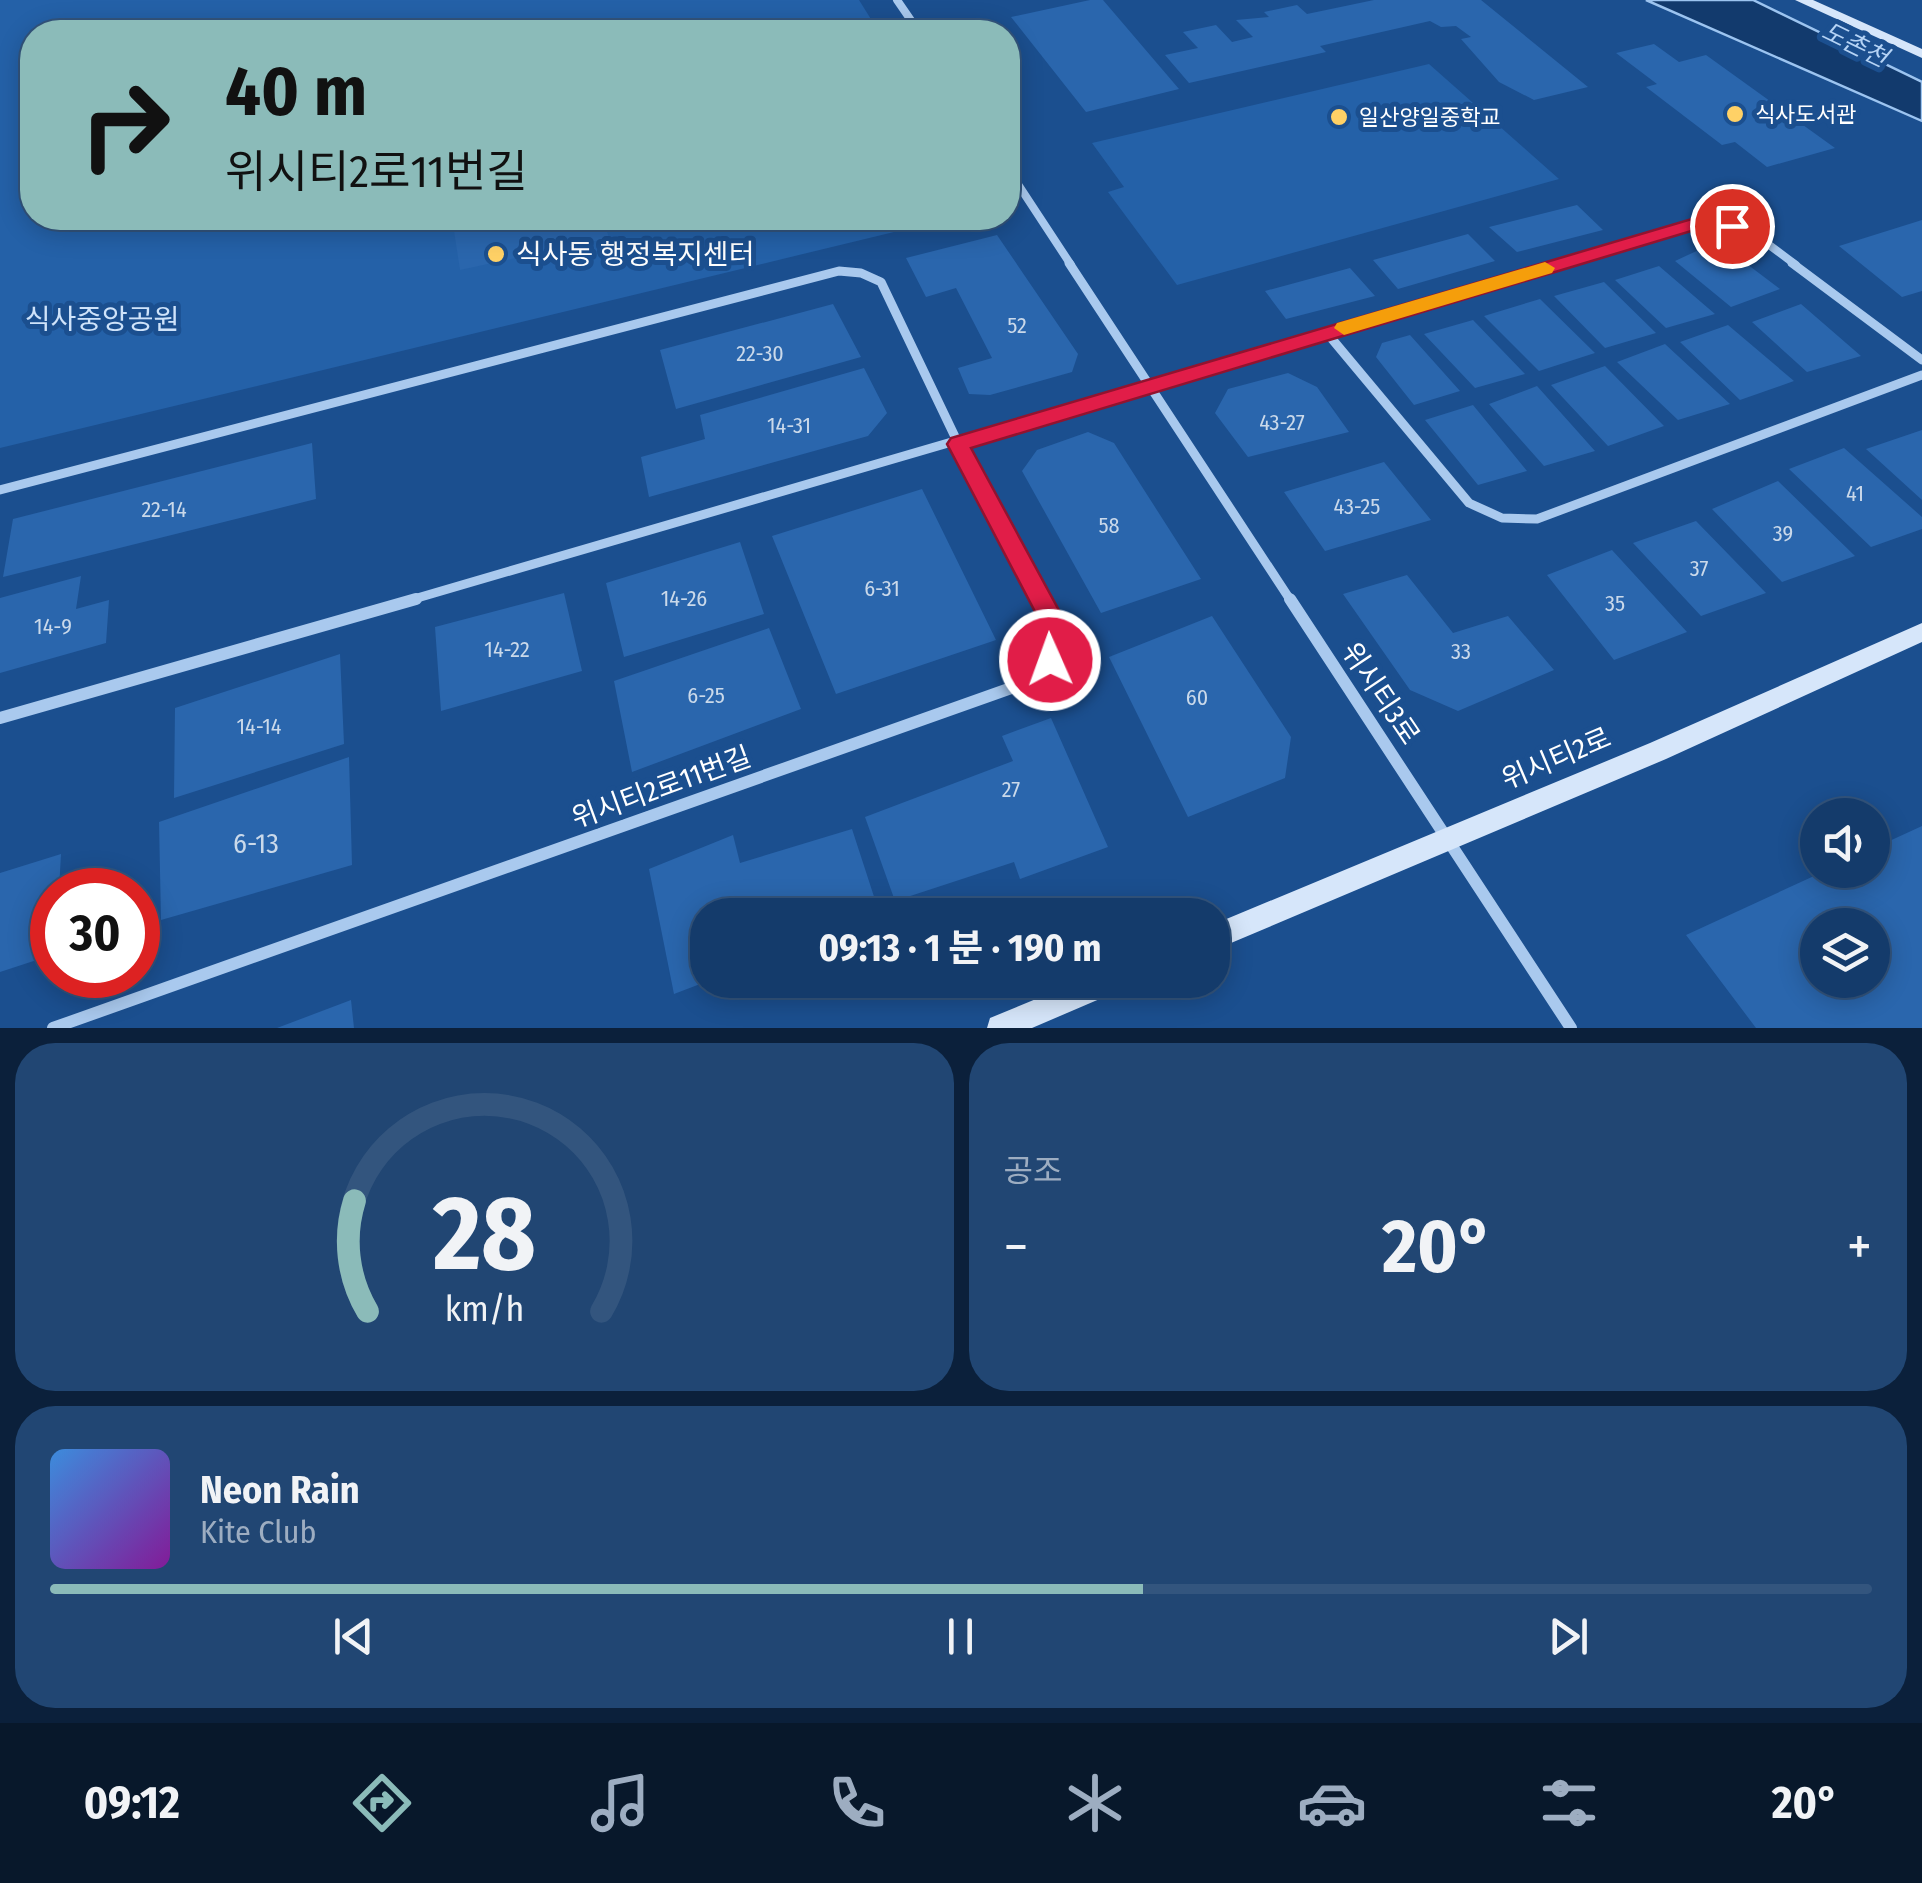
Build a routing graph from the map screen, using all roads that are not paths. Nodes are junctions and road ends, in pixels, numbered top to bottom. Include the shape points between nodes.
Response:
1 (1802, 0) edge
2 (1922, 54) edge
3 (1020, 187) edge
4 (1327, 334) junction
5 (1922, 360) edge
6 (1922, 375) edge
7 (1152, 383) junction
8 (958, 444) junction
9 (0, 490) edge
10 (1922, 632) edge
11 (0, 718) edge
12 (1450, 838) junction
13 (1230, 930) edge
14 (1071, 998) edge
15 (53, 1028) edge
16 (1000, 1028) edge
17 (1571, 1028) edge

1 - 2 street
3 - 7 street, 위시티3로
4 - 5 street via 1712,219 1753,233
4 - 6 street via 1469,503 1502,518 1537,519
4 - 7 street
7 - 8 street
7 - 12 street, 위시티3로
8 - 9 street, 위시티2로11번길 via 882,282 839,271
8 - 11 street
8 - 15 street, 위시티2로11번길 via 1056,627 1050,660 1034,680
10 - 12 street, 위시티2로
12 - 13 street, 위시티2로
12 - 17 street, 위시티3로
14 - 16 street

